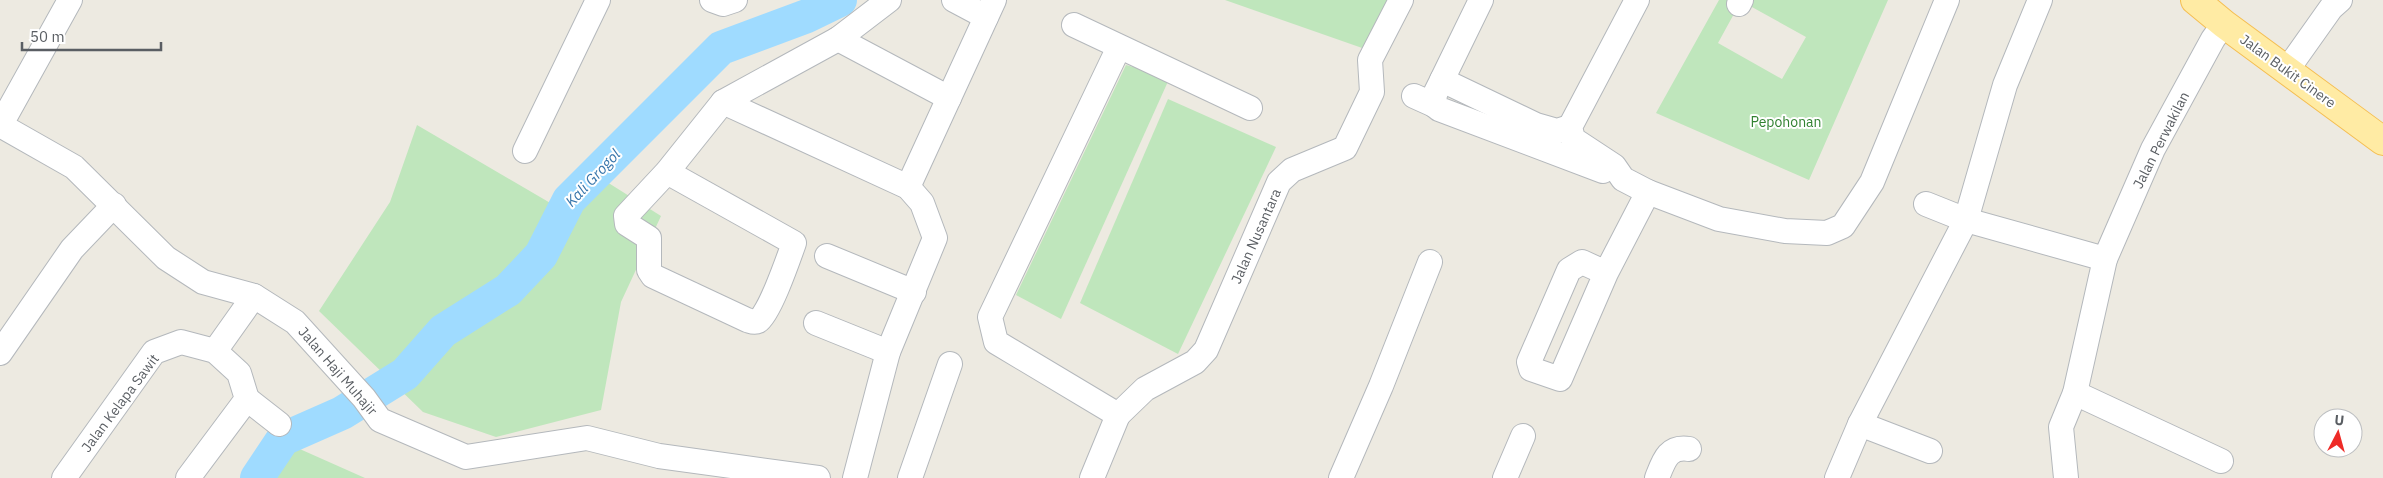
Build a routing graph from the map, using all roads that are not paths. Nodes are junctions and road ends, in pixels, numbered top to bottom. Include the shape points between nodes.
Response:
1 (70, 0) edge
2 (598, 0) edge
3 (712, 0) edge
4 (735, 0) edge
5 (889, 0) edge
6 (954, 0) edge
7 (1401, 0) edge
8 (1481, 0) edge
9 (1637, 0) edge
10 (1947, 0) edge
11 (2040, 0) edge
12 (2195, 0) edge
13 (2340, 0) edge
14 (990, 9) edge
15 (2224, 24) junction
16 (1074, 25) dead end
17 (838, 39) junction
18 (1119, 47) junction
19 (2287, 70) junction
20 (1442, 80) junction
21 (949, 98) junction
22 (723, 102) junction
23 (1250, 108) dead end
24 (0, 125) edge
25 (1557, 136) junction
26 (2383, 141) edge
27 (525, 152) dead end
28 (667, 172) junction
29 (1623, 179) junction
30 (908, 187) junction
31 (1648, 192) junction
32 (1926, 204) dead end
33 (114, 205) junction
34 (1966, 220) junction
35 (827, 256) dead end
36 (2105, 259) junction
37 (1430, 262) dead end
38 (1606, 272) dead end
39 (914, 292) junction
40 (254, 296) junction
41 (816, 323) dead end
42 (215, 351) junction
43 (888, 352) junction
44 (0, 353) edge
45 (950, 364) dead end
46 (2075, 393) junction
47 (247, 399) junction
48 (1118, 415) junction
49 (279, 424) dead end
50 (1860, 424) junction
51 (1524, 436) dead end
52 (1689, 449) dead end
53 (1930, 451) dead end
54 (2221, 462) dead end
55 (64, 478) edge
56 (188, 478) edge
57 (818, 478) edge
58 (855, 478) edge
59 (910, 478) edge
60 (1092, 478) edge
61 (1341, 478) edge
62 (1505, 478) edge
63 (1657, 478) edge
64 (1837, 478) edge
65 (2066, 478) edge

1 - 24 street
2 - 27 street
3 - 4 street via 722,4
5 - 17 street
6 - 14 street
7 - 48 street, Jalan Nusantara via 1370,60 1372,92 1345,148 1292,170 1279,182 1206,350 1195,362 1145,389
8 - 20 street
9 - 25 street
10 - 31 street via 1872,182 1843,226 1827,233 1785,231 1719,219
11 - 34 street via 2005,85
12 - 15 main road, Jalan Bukit Cinere
13 - 19 street
14 - 21 street
15 - 19 main road, Jalan Bukit Cinere
15 - 36 street, Jalan Perwakilan via 2153,149
16 - 18 street
17 - 21 street
17 - 22 street
18 - 23 street
18 - 48 street via 990,317 996,342
19 - 26 main road, Jalan Bukit Cinere
20 - 25 street
20 - 25 street via 1436,94 1424,100 1439,109
21 - 30 street
22 - 28 street
22 - 30 street
24 - 33 street, Jalan Haji Muhajir via 74,167
25 - 29 street
25 - 29 street via 1573,139 1614,166
28 - 28 street via 794,243 760,320 747,320 653,276 649,270 649,238 627,224 626,216
29 - 31 street
30 - 39 street via 922,203 935,238
31 - 38 street
32 - 34 street
33 - 40 street, Jalan Haji Muhajir via 166,258 203,282
33 - 44 street via 72,249
34 - 36 street
34 - 50 street
35 - 39 street
36 - 46 street, Jalan Perwakilan
37 - 61 street
39 - 43 street
40 - 42 street
40 - 57 street, Jalan Haji Muhajir via 295,322 380,420 466,457 587,438 659,456
41 - 43 street
42 - 47 street via 239,373
42 - 55 street, Jalan Kelapa Sawit via 181,342 154,352
43 - 58 street
45 - 59 street
46 - 54 street
46 - 65 street, Jalan Perwakilan via 2061,427
47 - 49 street
47 - 56 street
48 - 60 street
50 - 53 street
50 - 64 street
51 - 62 street
52 - 63 street via 1679,447 1665,456

